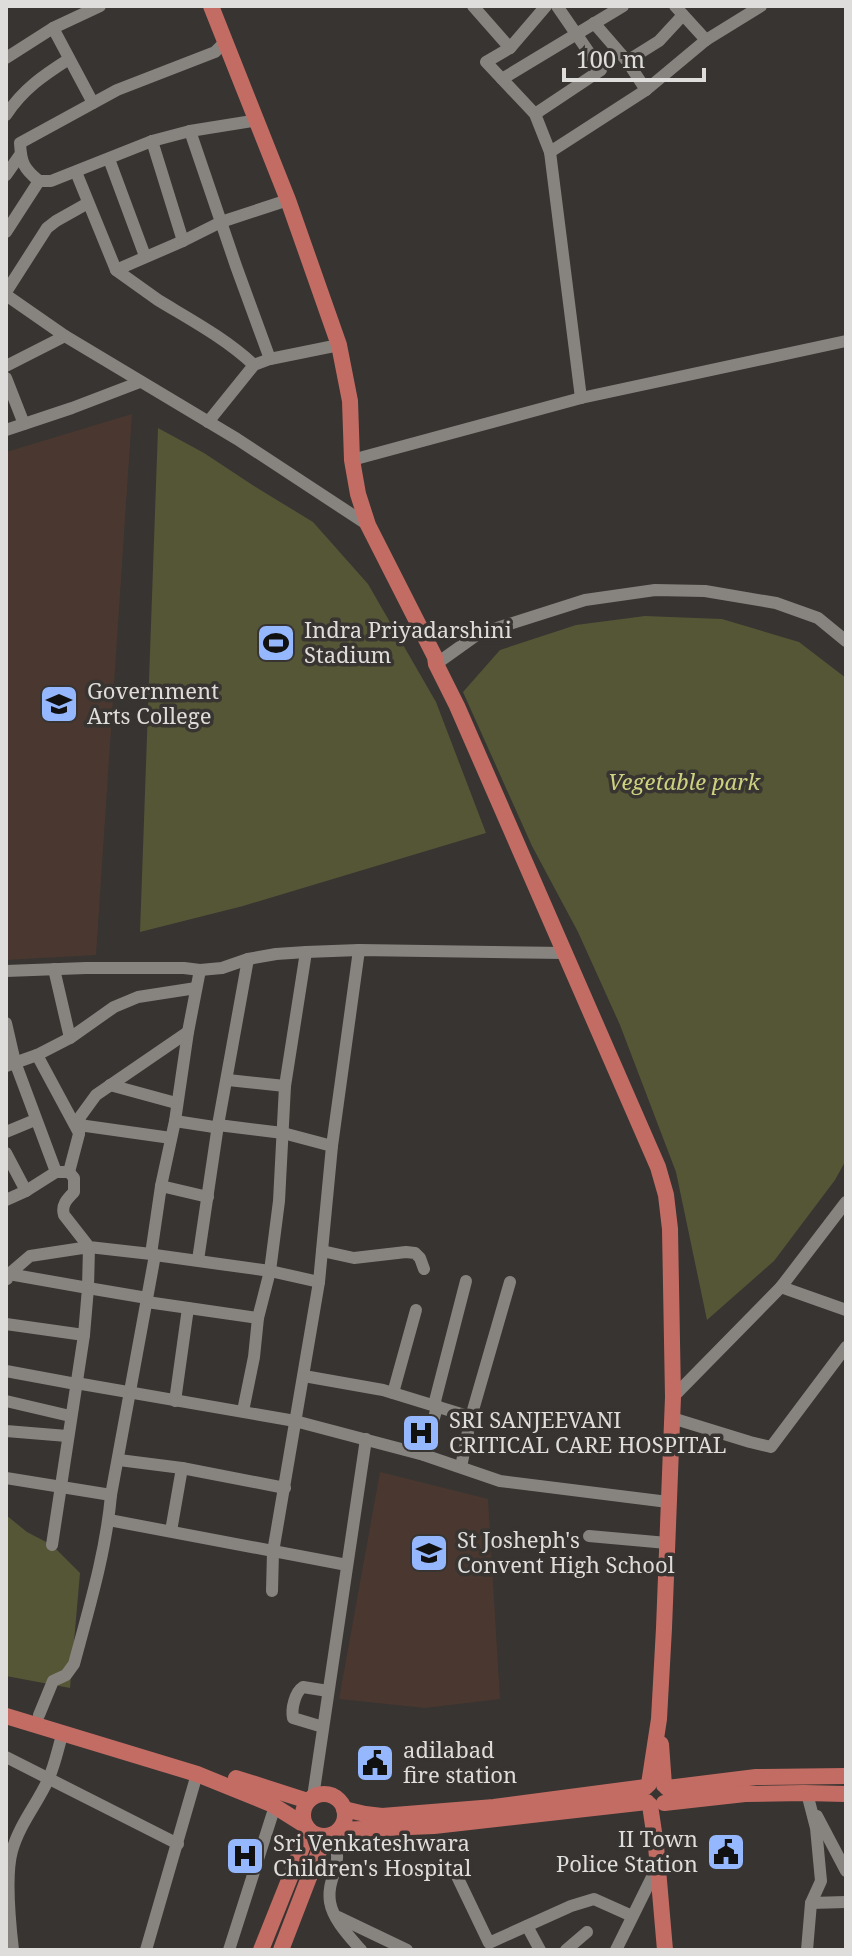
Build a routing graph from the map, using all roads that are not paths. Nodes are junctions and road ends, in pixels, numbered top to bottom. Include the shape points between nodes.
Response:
1 (100, 6) edge
2 (211, 6) edge
3 (473, 6) edge
4 (546, 6) edge
5 (557, 6) edge
6 (623, 6) edge
7 (733, 6) edge
8 (761, 6) edge
9 (84, 9) edge
10 (679, 10) edge
11 (742, 19) junction
12 (594, 23) junction
13 (53, 28) junction
14 (576, 34) junction
15 (706, 40) junction
16 (226, 41) junction
17 (510, 48) junction
18 (6, 58) edge
19 (69, 59) junction
20 (627, 61) junction
21 (502, 79) junction
22 (646, 90) junction
23 (93, 103) junction
24 (535, 114) junction
25 (6, 115) edge
26 (258, 120) junction
27 (190, 131) junction
28 (152, 141) junction
29 (550, 152) junction
30 (20, 155) junction
31 (109, 159) junction
32 (76, 172) junction
33 (6, 175) edge
34 (39, 181) junction
35 (288, 200) junction
36 (88, 203) junction
37 (221, 222) junction
38 (6, 232) edge
39 (183, 241) junction
40 (145, 256) junction
41 (116, 270) junction
42 (8, 300) edge
43 (65, 336) junction
44 (846, 341) edge
45 (339, 345) junction
46 (270, 359) junction
47 (254, 365) junction
48 (6, 366) edge
49 (6, 378) edge
50 (140, 382) junction
51 (581, 398) junction
52 (208, 422) junction
53 (24, 424) junction
54 (6, 430) edge
55 (352, 460) junction
56 (368, 525) junction
57 (846, 641) edge
58 (436, 664) junction
59 (359, 950) junction
60 (306, 952) junction
61 (565, 953) junction
62 (248, 959) junction
63 (54, 969) junction
64 (200, 970) junction
65 (6, 971) edge
66 (196, 988) junction
67 (6, 1023) edge
68 (188, 1032) junction
69 (70, 1038) junction
70 (37, 1055) junction
71 (10, 1064) edge
72 (228, 1080) junction
73 (110, 1085) junction
74 (285, 1086) junction
75 (176, 1103) junction
76 (35, 1120) junction
77 (175, 1121) junction
78 (218, 1125) junction
79 (79, 1129) junction
80 (6, 1132) edge
81 (283, 1133) junction
82 (171, 1138) junction
83 (332, 1146) junction
84 (6, 1153) edge
85 (63, 1172) junction
86 (161, 1186) junction
87 (26, 1191) junction
88 (208, 1197) junction
89 (6, 1200) edge
90 (846, 1202) edge
91 (89, 1247) junction
92 (322, 1251) junction
93 (153, 1254) junction
94 (198, 1260) junction
95 (424, 1269) dead end
96 (270, 1271) junction
97 (8, 1278) edge
98 (466, 1281) dead end
99 (319, 1282) junction
100 (510, 1282) dead end
101 (781, 1287) junction
102 (88, 1288) junction
103 (147, 1300) junction
104 (188, 1308) junction
105 (416, 1310) dead end
106 (846, 1310) edge
107 (258, 1318) junction
108 (6, 1324) edge
109 (84, 1335) junction
110 (846, 1347) edge
111 (6, 1371) edge
112 (304, 1376) junction
113 (76, 1383) junction
114 (129, 1392) junction
115 (393, 1393) junction
116 (673, 1397) junction
117 (6, 1401) edge
118 (175, 1401) junction
119 (437, 1407) junction
120 (243, 1411) junction
121 (70, 1416) junction
122 (471, 1417) junction
123 (672, 1418) junction
124 (295, 1421) junction
125 (6, 1431) edge
126 (67, 1436) junction
127 (366, 1439) junction
128 (424, 1455) junction
129 (119, 1460) junction
130 (461, 1467) junction
131 (182, 1468) junction
132 (6, 1478) edge
133 (60, 1487) junction
134 (285, 1488) junction
135 (111, 1495) junction
136 (668, 1502) junction
137 (109, 1520) junction
138 (171, 1531) junction
139 (589, 1536) dead end
140 (667, 1543) junction
141 (52, 1545) dead end
142 (273, 1552) junction
143 (347, 1565) junction
144 (272, 1591) dead end
145 (328, 1691) junction
146 (6, 1715) edge
147 (39, 1715) junction
148 (323, 1727) junction
149 (63, 1732) junction
150 (6, 1757) edge
151 (197, 1774) junction
152 (846, 1776) edge
153 (49, 1778) junction
154 (846, 1794) edge
155 (656, 1795) junction
156 (806, 1797) junction
157 (310, 1799) junction
158 (275, 1806) junction
159 (344, 1809) junction
160 (322, 1831) junction
161 (178, 1844) junction
162 (658, 1865) junction
163 (454, 1870) dead end
164 (846, 1871) edge
165 (846, 1902) edge
166 (811, 1903) junction
167 (335, 1916) junction
168 (632, 1916) junction
169 (8, 1924) edge
170 (527, 1926) junction
171 (587, 1932) dead end
172 (13, 1950) edge
173 (146, 1950) edge
174 (229, 1950) edge
175 (261, 1950) edge
176 (281, 1950) edge
177 (361, 1950) edge
178 (407, 1950) edge
179 (540, 1950) edge
180 (566, 1950) edge
181 (616, 1950) edge
182 (665, 1950) edge
183 (807, 1950) edge

1 - 9 street
2 - 16 main road
3 - 17 street
4 - 17 street
5 - 14 street
6 - 12 street
7 - 11 street
8 - 11 street
9 - 13 street
10 - 15 street
10 - 20 street via 659,41
11 - 15 street
12 - 14 street
12 - 20 street
13 - 18 street
13 - 19 street
14 - 21 street
14 - 24 street via 601,70
15 - 22 street
16 - 23 street via 215,52
16 - 26 main road
17 - 21 street via 486,62
19 - 23 street
19 - 25 street via 33,83
20 - 22 street
21 - 24 street
22 - 29 street
23 - 30 street via 20,143
24 - 29 street
26 - 27 street
26 - 35 main road
27 - 28 street
27 - 37 street
28 - 31 street
28 - 39 street
29 - 51 street
30 - 33 street
30 - 34 street via 26,170
31 - 32 street
31 - 40 street
32 - 34 street
32 - 36 street
34 - 38 street
35 - 37 street
35 - 45 main road
36 - 41 street
36 - 42 street via 47,228
37 - 39 street
37 - 46 street
39 - 40 street
40 - 41 street
41 - 47 street
42 - 43 street
43 - 48 street
43 - 50 street
44 - 51 street
45 - 46 street
45 - 55 main road via 350,401
46 - 47 street
47 - 52 street
49 - 53 street
50 - 52 street
50 - 53 street
51 - 55 street
52 - 56 street
53 - 54 street
55 - 56 main road
56 - 58 main road
57 - 58 street via 818,618 776,603 705,591 655,590 585,600 478,634
58 - 61 main road
59 - 60 street
59 - 61 street
59 - 83 street
60 - 62 street
60 - 74 street
61 - 116 main road via 666,1195
62 - 64 street
62 - 72 street
63 - 64 street
63 - 65 street
63 - 69 street
64 - 66 street
66 - 68 street
66 - 69 street via 138,997
67 - 71 street
68 - 73 street
68 - 75 street
69 - 70 street
70 - 71 street
70 - 79 street
71 - 76 street
72 - 74 street
72 - 78 street
73 - 75 street
73 - 79 street via 80,1117
74 - 81 street
75 - 77 street
76 - 80 street
76 - 85 street
77 - 78 street
77 - 82 street
78 - 81 street
78 - 88 street
79 - 82 street
79 - 85 street
81 - 83 street
81 - 96 street
82 - 86 street
83 - 92 street
84 - 87 street
85 - 87 street
85 - 91 street via 74,1178 74,1192 62,1210
86 - 88 street
86 - 93 street
87 - 89 street
88 - 94 street
90 - 101 street
91 - 93 street
91 - 97 street via 30,1256
91 - 102 street
92 - 95 street via 354,1258 415,1253
92 - 99 street
93 - 94 street
93 - 103 street
94 - 96 street
96 - 99 street
96 - 107 street
97 - 102 street
98 - 119 street
99 - 112 street
100 - 122 street
101 - 106 street
101 - 116 street
102 - 103 street
102 - 109 street
103 - 104 street
103 - 114 street
104 - 107 street
104 - 118 street
105 - 115 street
107 - 120 street
108 - 109 street
109 - 113 street
110 - 123 street via 771,1447
111 - 113 street
112 - 115 street
112 - 124 street
113 - 114 street
113 - 121 street
114 - 118 street
114 - 129 street
115 - 119 street
116 - 123 main road
117 - 121 street
118 - 120 street
119 - 122 street
119 - 128 street
120 - 124 street
121 - 126 street
122 - 130 street
123 - 136 main road
124 - 127 street
124 - 134 street
125 - 126 street
126 - 133 street
127 - 128 street
127 - 143 street
128 - 130 street
129 - 131 street
129 - 135 street
130 - 136 street via 500,1481
131 - 134 street
131 - 138 street
132 - 133 street
133 - 135 street
133 - 141 street
134 - 142 street
135 - 137 street
136 - 140 main road
137 - 138 street
137 - 147 street via 74,1664 53,1681
138 - 142 street
139 - 140 street
140 - 155 main road
142 - 143 street
142 - 144 street
143 - 145 street
145 - 148 street
145 - 148 street via 298,1690 292,1713 293,1718
146 - 147 main road
146 - 149 main road
147 - 157 main road
148 - 157 street
149 - 151 main road
149 - 153 street
150 - 153 street
151 - 158 main road
151 - 161 street
152 - 155 main road via 756,1777
153 - 161 street
153 - 169 street via 11,1852
154 - 156 main road
155 - 156 main road
155 - 159 main road via 382,1816
155 - 160 main road via 434,1826
155 - 162 main road
156 - 164 street
156 - 166 street via 816,1828 821,1881
157 - 159 main road via 331,1795
157 - 160 main road via 303,1813
158 - 160 main road
158 - 174 street
159 - 160 main road via 344,1820
160 - 167 street via 339,1857 330,1889
160 - 175 main road
160 - 176 main road
161 - 173 street
162 - 168 street
162 - 182 main road
163 - 170 street via 489,1943
165 - 166 street
166 - 183 street
167 - 177 street
167 - 178 street
168 - 170 street via 594,1899
168 - 181 street
169 - 172 street
170 - 179 street
171 - 180 street

